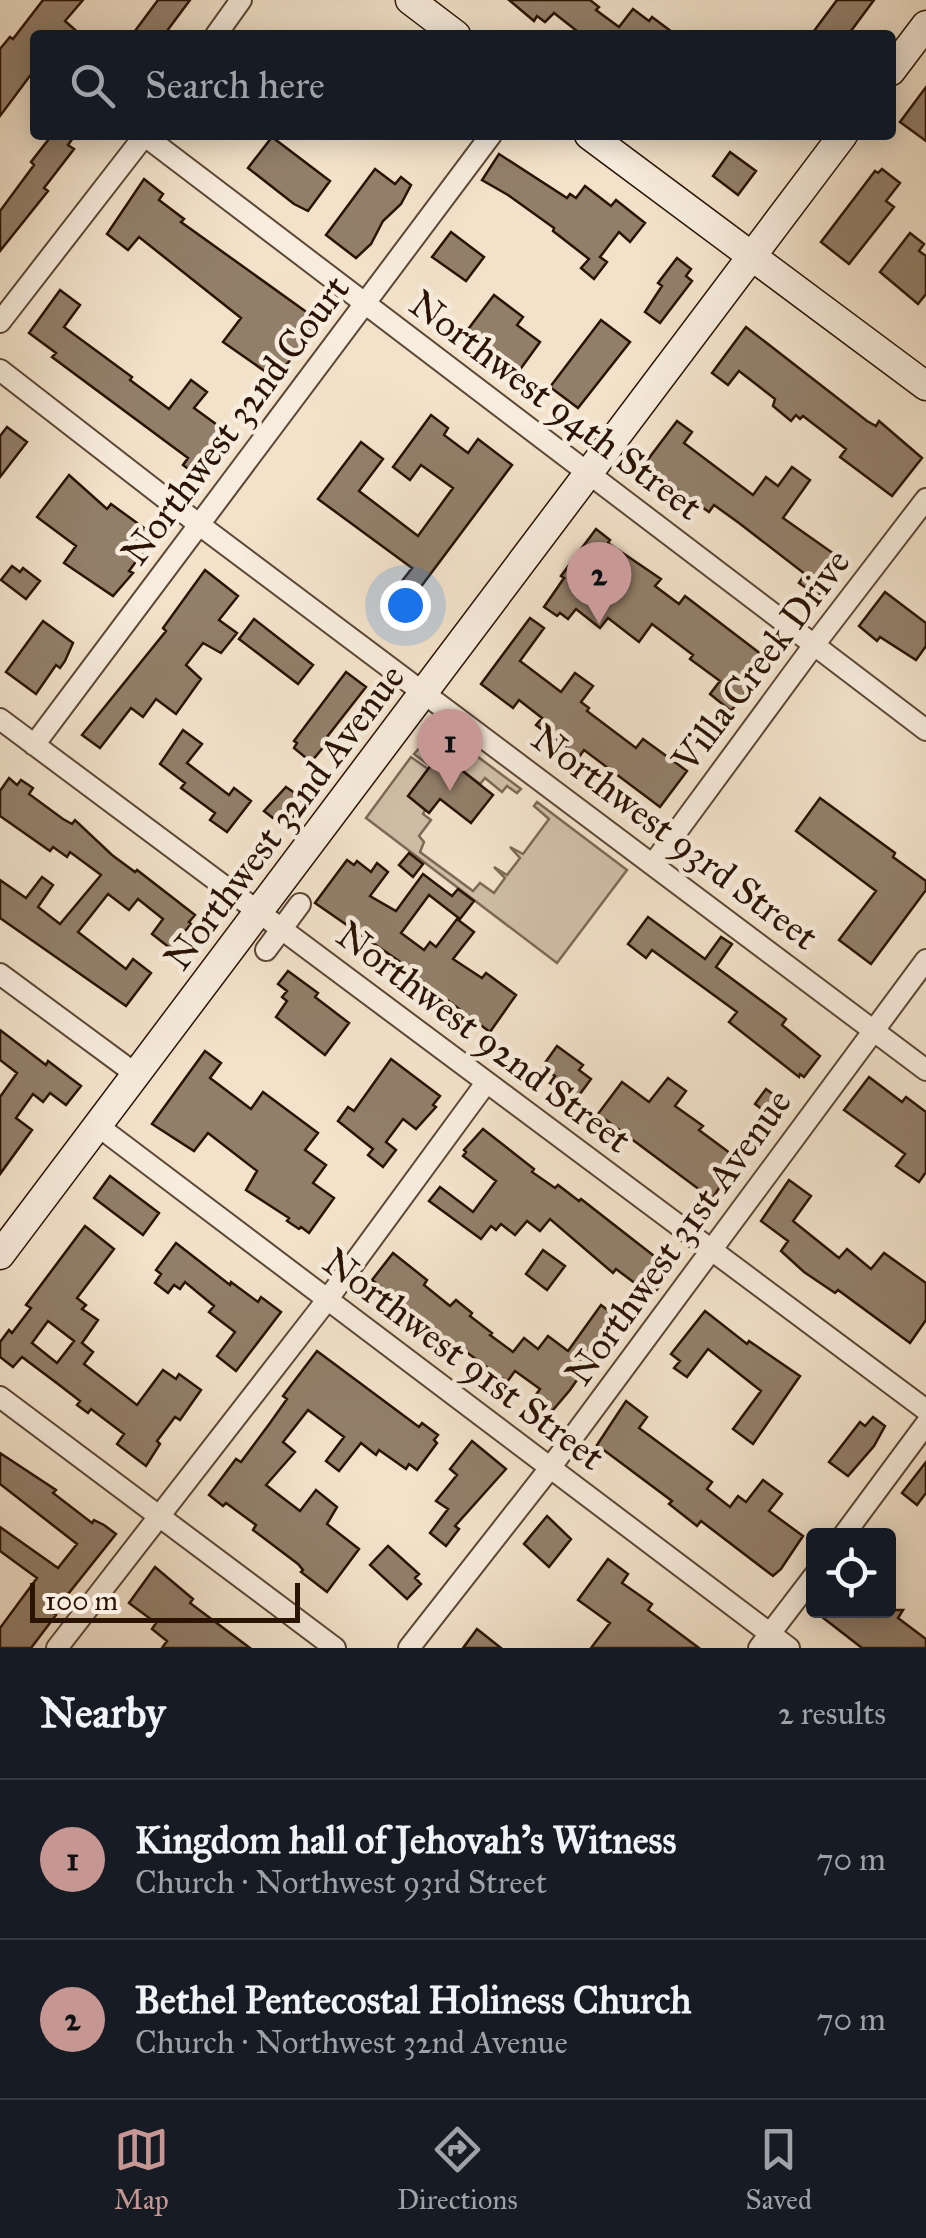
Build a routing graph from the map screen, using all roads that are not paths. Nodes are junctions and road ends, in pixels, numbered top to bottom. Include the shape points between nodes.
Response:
1 (240, 0) edge
2 (410, 0) edge
3 (219, 30) edge
4 (449, 30) edge
5 (924, 31) edge
6 (896, 65) edge
7 (142, 140) edge
8 (150, 140) edge
9 (487, 140) edge
10 (596, 140) edge
11 (839, 140) edge
12 (752, 256) junction
13 (364, 303) junction
14 (0, 322) edge
15 (0, 370) edge
16 (926, 386) edge
17 (588, 474) junction
18 (926, 499) edge
19 (201, 526) junction
20 (814, 645) junction
21 (424, 692) junction
22 (0, 719) edge
23 (926, 730) edge
24 (34, 746) junction
25 (653, 864) junction
26 (300, 904) dead end
27 (270, 921) junction
28 (266, 950) dead end
29 (926, 960) edge
30 (0, 974) edge
31 (874, 1030) junction
32 (926, 1070) edge
33 (137, 1075) junction
34 (486, 1082) junction
35 (98, 1126) junction
36 (712, 1251) junction
37 (0, 1255) edge
38 (328, 1300) junction
39 (0, 1398) edge
40 (926, 1410) edge
41 (926, 1424) edge
42 (550, 1468) junction
43 (159, 1516) junction
44 (849, 1528) edge
45 (806, 1587) edge
46 (765, 1641) edge
47 (58, 1648) edge
48 (335, 1648) edge
49 (409, 1648) edge
50 (789, 1648) edge

1 - 3 street
2 - 4 main road
5 - 6 main road
7 - 14 street
8 - 13 street, Northwest 94th Street
9 - 13 street, Northwest 32nd Court
10 - 12 main road
11 - 12 main road, Northwest 32nd Avenue
12 - 16 main road
12 - 17 main road, Northwest 32nd Avenue
13 - 17 street, Northwest 94th Street
13 - 19 street, Northwest 32nd Court
15 - 19 street, Northwest 93rd Street
17 - 20 street, Northwest 94th Street
17 - 21 main road, Northwest 32nd Avenue
18 - 20 street, Villa Creek Drive
19 - 21 street, Northwest 93rd Street
19 - 24 street, Northwest 32nd Court
20 - 23 street, Northwest 94th Street
20 - 25 street, Villa Creek Drive
21 - 25 street, Northwest 93rd Street
21 - 27 main road, Northwest 32nd Avenue
22 - 24 street, Northwest 92nd Street
24 - 27 street, Northwest 92nd Street
25 - 31 street, Northwest 93rd Street
26 - 27 street
27 - 28 street
27 - 33 main road, Northwest 32nd Avenue
27 - 34 street, Northwest 92nd Street
29 - 31 street, Northwest 31st Avenue
30 - 33 street
31 - 32 street, Northwest 93rd Street
31 - 36 street, Northwest 31st Avenue
33 - 35 main road, Northwest 32nd Avenue
34 - 36 street, Northwest 92nd Street
34 - 38 street
35 - 37 main road, Northwest 32nd Avenue
35 - 38 street, Northwest 91st Street
36 - 40 street, Northwest 92nd Street
36 - 42 street, Northwest 31st Avenue
38 - 42 street, Northwest 91st Street
38 - 43 street
39 - 43 street
41 - 44 street
42 - 46 street, Northwest 91st Street
42 - 49 street, Northwest 31st Avenue
43 - 47 street
43 - 48 street
45 - 46 street
46 - 50 street, Northwest 91st Street

